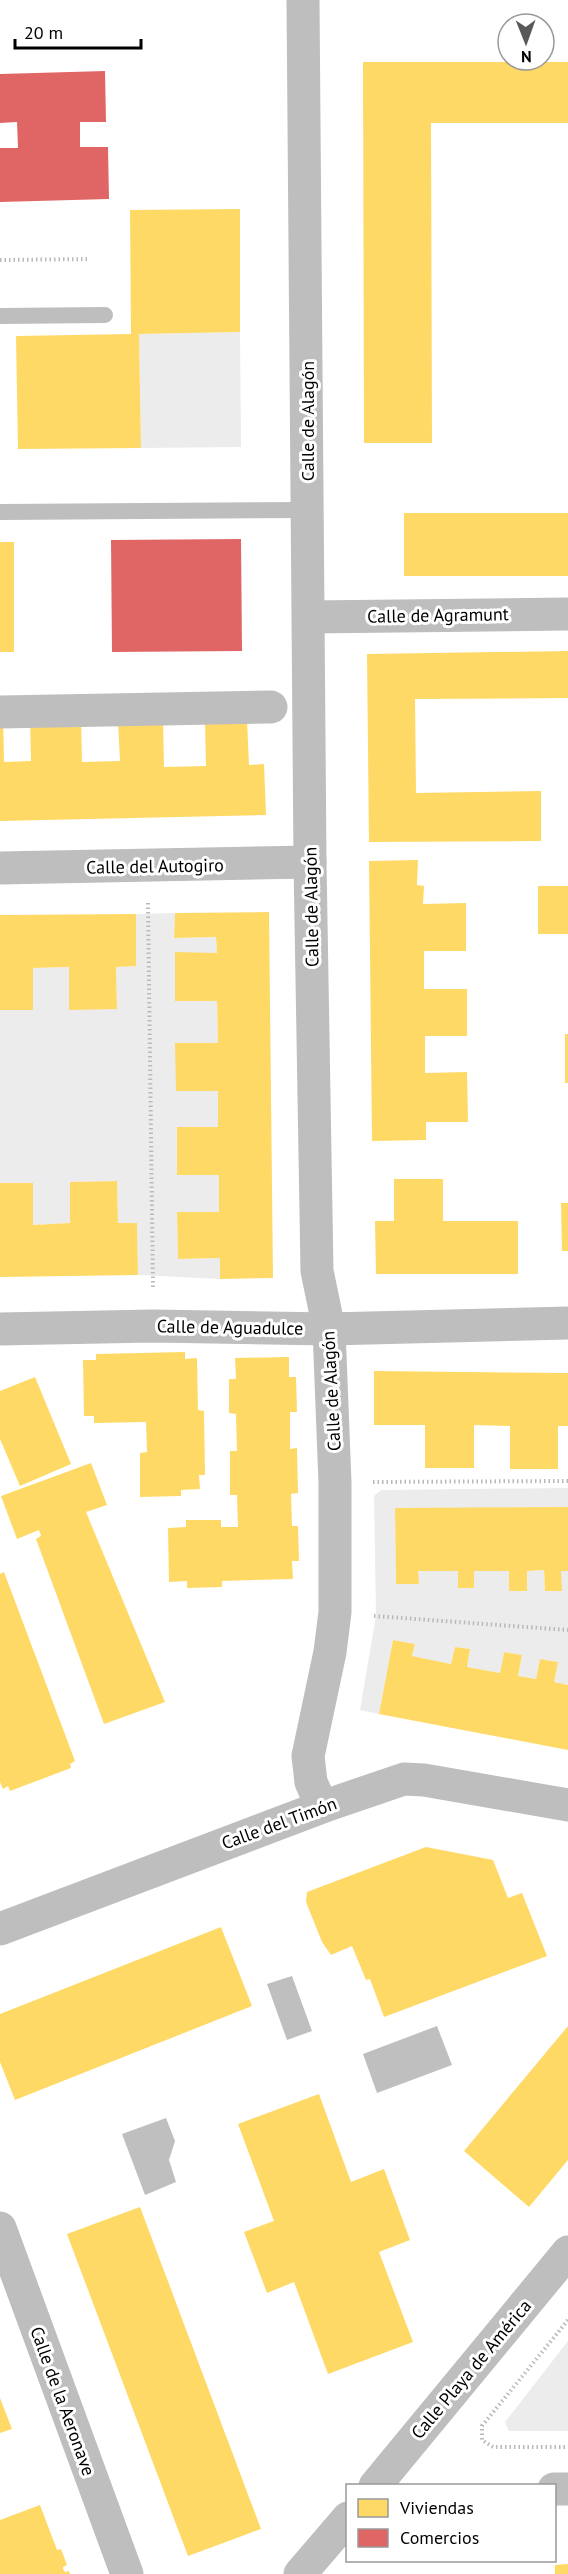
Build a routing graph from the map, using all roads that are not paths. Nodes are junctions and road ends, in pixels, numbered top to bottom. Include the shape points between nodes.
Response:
1 (303, 0) edge
2 (105, 315) dead end
3 (0, 316) edge
4 (307, 510) junction
5 (0, 512) edge
6 (568, 614) edge
7 (309, 617) junction
8 (271, 707) dead end
9 (0, 712) edge
10 (310, 862) junction
11 (0, 868) edge
12 (568, 1323) edge
13 (0, 1329) edge
14 (329, 1329) junction
15 (568, 1805) edge
16 (322, 1807) junction
17 (0, 1929) edge
18 (0, 2228) edge
19 (568, 2252) edge
20 (377, 2484) edge
21 (346, 2520) edge
22 (127, 2574) edge
23 (300, 2574) edge

1 - 4 street, Calle de Alagón
2 - 3 lane
4 - 5 lane
4 - 7 street, Calle de Alagón
6 - 7 street, Calle de Agramunt
7 - 10 street, Calle de Alagón
8 - 9 street
10 - 11 street, Calle del Autogiro
10 - 14 street, Calle de Alagón via 317,1272
12 - 14 street, Calle de Aguadulce
13 - 14 street, Calle de Aguadulce
14 - 16 street, Calle de Alagón via 335,1483 334,1612 330,1652 308,1756 311,1782
15 - 16 street, Calle del Timón via 404,1779
16 - 17 street, Calle del Timón
18 - 22 street, Calle de la Aeronave
19 - 20 street, Calle Playa de América
21 - 23 street

